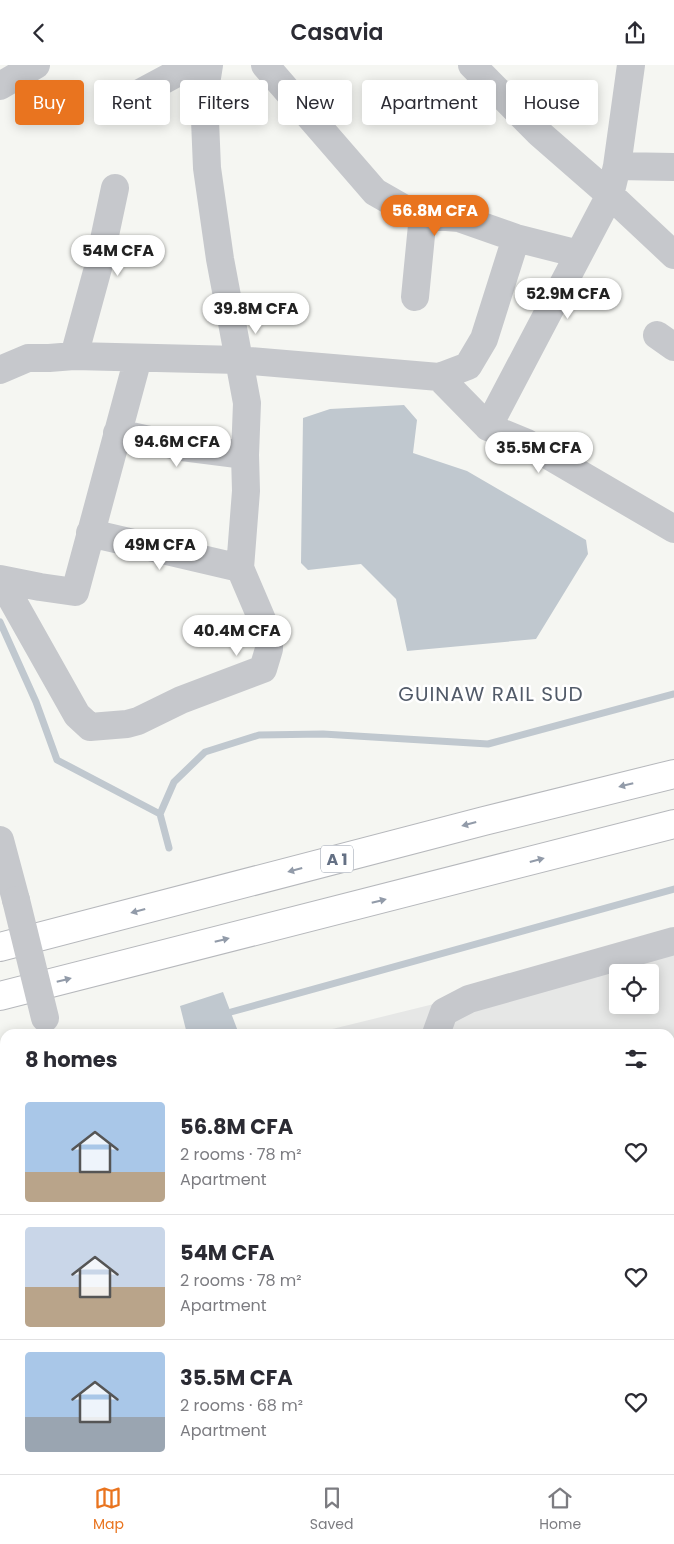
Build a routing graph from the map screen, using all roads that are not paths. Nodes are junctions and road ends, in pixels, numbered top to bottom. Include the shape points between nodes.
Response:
1 (36, 65) edge
2 (192, 65) edge
3 (209, 65) edge
4 (265, 65) edge
5 (472, 65) edge
6 (631, 65) edge
7 (164, 80) edge
8 (0, 86) edge
9 (616, 166) junction
10 (674, 167) edge
11 (115, 188) dead end
12 (610, 195) junction
13 (423, 215) junction
14 (516, 238) junction
15 (579, 254) junction
16 (674, 255) edge
17 (415, 297) dead end
18 (74, 356) junction
19 (138, 358) junction
20 (239, 360) junction
21 (0, 370) edge
22 (439, 377) junction
23 (488, 427) junction
24 (117, 433) junction
25 (245, 455) junction
26 (674, 529) edge
27 (90, 533) junction
28 (240, 568) junction
29 (0, 579) edge
30 (674, 774) edge
31 (674, 825) edge
32 (0, 840) edge
33 (674, 941) edge
34 (0, 947) edge
35 (0, 997) edge
36 (46, 1026) edge
37 (438, 1029) edge

1 - 8 street
2 - 7 street
3 - 20 street via 204,96 207,168
4 - 13 street via 375,192
5 - 12 street via 539,133
6 - 9 street
9 - 10 street
9 - 12 street
11 - 18 street
12 - 15 street
12 - 16 street
13 - 14 street via 458,218
13 - 17 street
14 - 15 street
14 - 22 street via 484,339 468,366
15 - 23 street
18 - 19 street
18 - 21 street via 28,358
19 - 20 street
19 - 24 street
20 - 22 street
20 - 25 street via 247,403
22 - 23 street
23 - 26 street via 527,443
24 - 25 street via 182,447
24 - 27 street
25 - 28 street via 246,491
27 - 28 street
27 - 29 street via 75,592
28 - 29 street via 270,636 263,669 138,721 90,727 77,715
30 -> 34 highway, A 1
35 -> 31 highway
32 - 36 street, bridge
33 - 37 street via 469,999 444,1012

